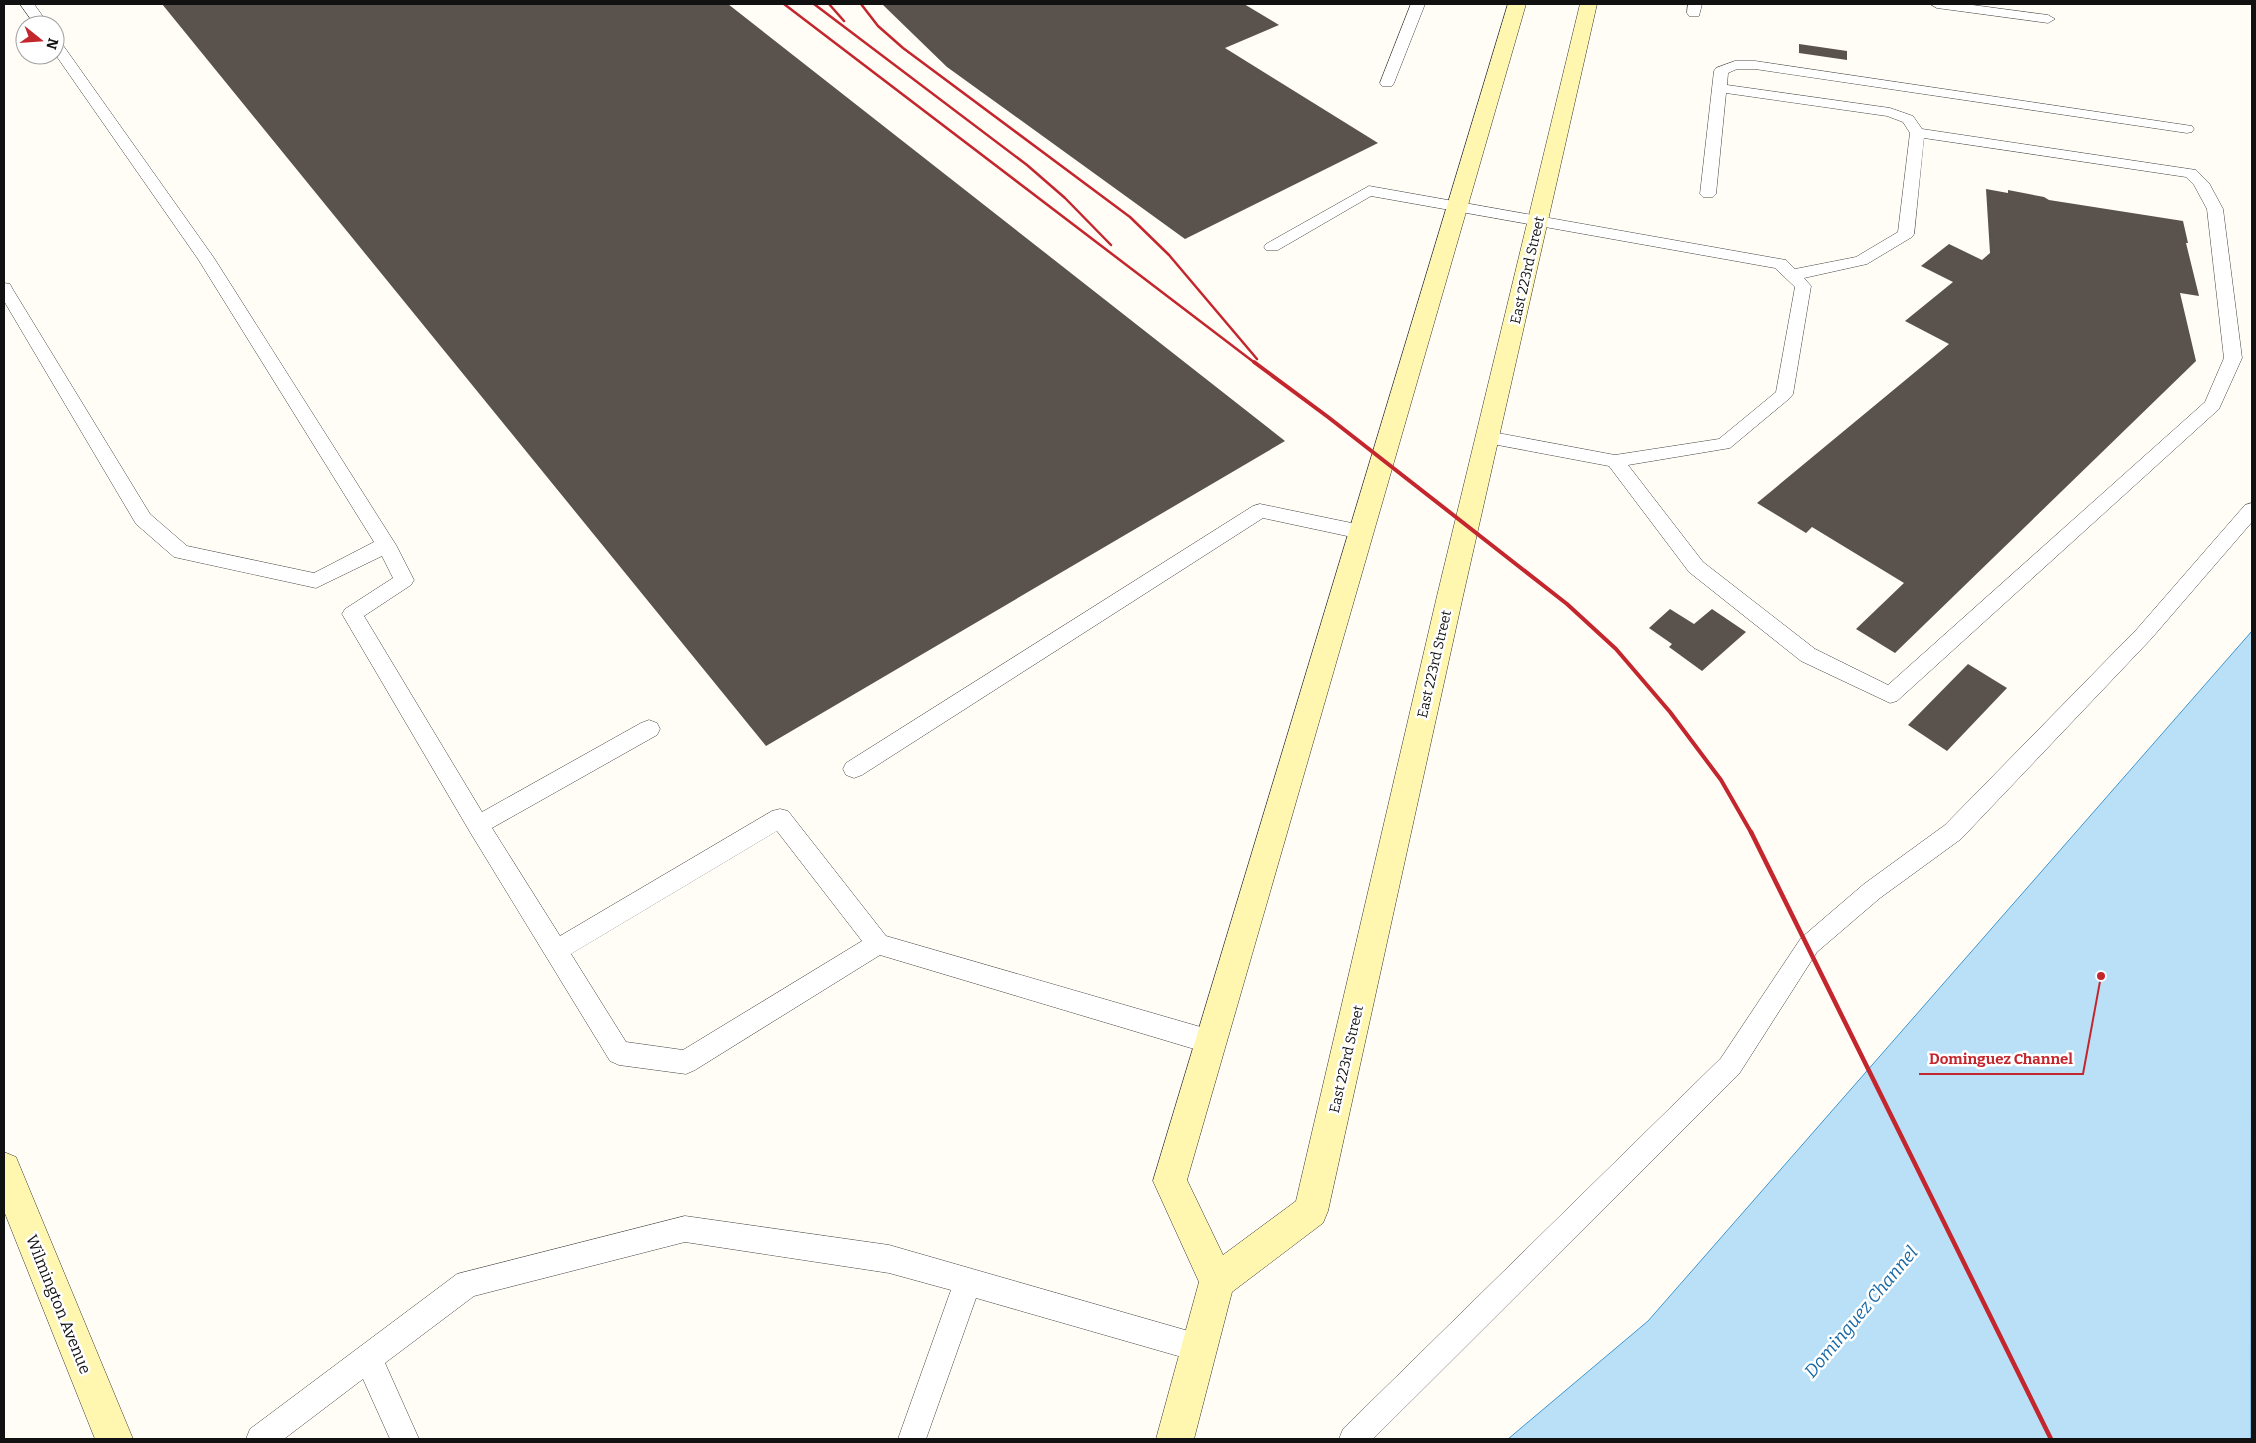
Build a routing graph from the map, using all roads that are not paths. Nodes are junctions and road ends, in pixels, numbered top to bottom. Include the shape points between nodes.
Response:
1 (27, 4) edge
2 (1418, 4) edge
3 (1517, 4) edge
4 (1589, 4) edge
5 (1937, 4) edge
6 (35, 15) edge
7 (2048, 19) dead end
8 (65, 58) edge
9 (1386, 83) dead end
10 (1719, 88) junction
11 (2187, 129) dead end
12 (1917, 133) junction
13 (1708, 194) dead end
14 (1457, 207) junction
15 (1538, 223) junction
16 (1272, 247) dead end
17 (1792, 275) junction
18 (4, 288) edge
19 (1487, 437) junction
20 (1614, 460) junction
21 (2252, 510) edge
22 (1361, 532) junction
23 (386, 545) junction
24 (649, 729) dead end
25 (854, 769) dead end
26 (478, 826) junction
27 (878, 944) junction
28 (556, 951) junction
29 (1211, 1042) junction
30 (4, 1169) edge
31 (968, 1281) junction
32 (1217, 1281) junction
33 (1199, 1348) junction
34 (368, 1359) junction
35 (114, 1439) edge
36 (260, 1439) edge
37 (405, 1439) edge
38 (912, 1439) edge
39 (1175, 1439) edge
40 (1353, 1439) edge

1 - 6 lane
2 - 9 lane
3 - 14 main road
4 - 15 main road, East 223rd Street
5 - 7 lane
8 - 23 lane via 206,258
10 - 11 lane via 1721,71 1735,65 1755,65
10 - 12 lane via 1890,112 1908,119
10 - 13 lane
12 - 17 lane via 1906,234 1861,261
12 - 20 lane via 2191,173 2201,183 2215,209 2233,358 2213,405 1890,695 1808,655 1696,567
14 - 15 lane
14 - 16 lane via 1369,191
14 - 22 main road
15 - 17 lane via 1780,264
15 - 19 main road, East 223rd Street
17 - 20 lane via 1803,286 1784,394 1724,444
18 - 23 lane via 143,519 181,552 316,581
19 - 20 lane
19 - 32 main road, East 223rd Street via 1312,1211
21 - 40 lane via 2144,634 1953,832 1872,891 1809,945 1730,1066
22 - 25 lane via 1260,511
22 - 29 main road
23 - 26 lane via 404,580 352,614
24 - 26 lane
26 - 28 lane
27 - 28 lane via 686,1062 619,1053
27 - 28 lane via 780,818
27 - 29 lane
29 - 32 main road via 1170,1181
30 - 35 main road, Wilmington Avenue
31 - 33 lane
31 - 34 lane via 889,1259 686,1229 467,1284
31 - 38 lane
32 - 33 main road
33 - 39 main road
34 - 36 lane
34 - 37 lane

